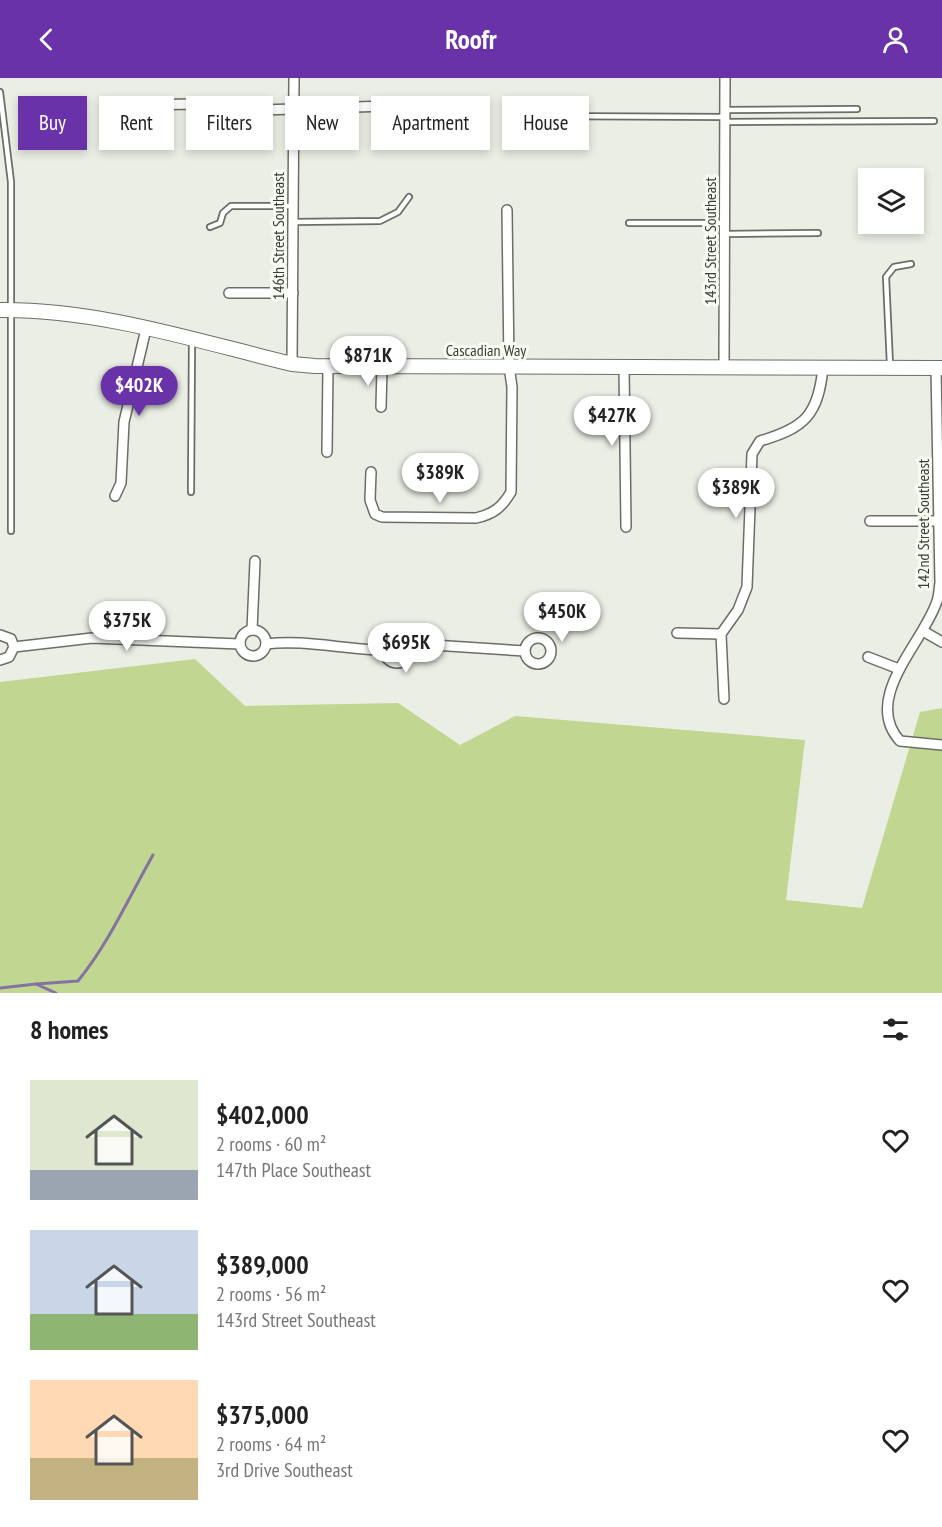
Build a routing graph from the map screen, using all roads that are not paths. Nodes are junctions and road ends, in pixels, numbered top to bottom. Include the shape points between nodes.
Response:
1 (294, 78) edge
2 (725, 78) edge
3 (0, 92) edge
4 (294, 96) edge
5 (174, 104) edge
6 (285, 108) edge
7 (857, 108) dead end
8 (589, 116) edge
9 (726, 116) junction
10 (934, 121) dead end
11 (294, 150) edge
12 (409, 197) dead end
13 (293, 206) junction
14 (507, 210) dead end
15 (293, 222) junction
16 (629, 223) dead end
17 (726, 223) junction
18 (210, 227) dead end
19 (818, 233) dead end
20 (726, 234) junction
21 (910, 264) dead end
22 (229, 293) dead end
23 (293, 293) junction
24 (6, 310) edge
25 (146, 329) junction
26 (192, 340) junction
27 (292, 364) junction
28 (724, 365) junction
29 (509, 366) junction
30 (327, 367) junction
31 (382, 367) junction
32 (624, 367) junction
33 (824, 368) junction
34 (890, 368) junction
35 (939, 368) edge
36 (381, 407) dead end
37 (327, 452) dead end
38 (371, 472) dead end
39 (191, 492) dead end
40 (115, 496) dead end
41 (870, 520) dead end
42 (939, 521) junction
43 (626, 528) dead end
44 (11, 531) dead end
45 (255, 561) dead end
46 (252, 630) junction
47 (923, 631) junction
48 (677, 633) dead end
49 (721, 634) junction
50 (0, 635) edge
51 (942, 642) edge
52 (240, 644) junction
53 (266, 644) junction
54 (14, 647) junction
55 (384, 650) junction
56 (410, 650) junction
57 (525, 651) dead end
58 (868, 657) dead end
59 (0, 660) edge
60 (898, 669) junction
61 (724, 699) dead end
62 (942, 745) edge

1 - 4 street, 146th Street Southeast
2 - 9 street, 143rd Street Southeast
3 - 24 lane via 11,182
5 - 6 street via 231,111
7 - 9 lane
8 - 9 lane
9 - 10 lane
9 - 17 street, 143rd Street Southeast
11 - 13 street, 146th Street Southeast
12 - 15 lane via 398,212 380,221
13 - 15 street, 146th Street Southeast
13 - 18 lane via 231,206 220,223
14 - 29 street
15 - 23 street, 146th Street Southeast
16 - 17 lane
17 - 20 street, 143rd Street Southeast
19 - 20 lane
20 - 28 street, 143rd Street Southeast
21 - 34 lane via 894,267 886,277
22 - 23 street
23 - 27 street, 146th Street Southeast
24 - 25 street, Cascadian Way via 71,314
24 - 44 lane
25 - 26 street, Cascadian Way
25 - 40 street via 124,422 121,483
26 - 27 street, Cascadian Way
26 - 39 lane
27 - 30 street, Cascadian Way
28 - 32 street, Cascadian Way
28 - 33 street, Cascadian Way
29 - 31 street, Cascadian Way
29 - 32 street, Cascadian Way
29 - 38 street via 513,387 512,492 491,515 382,517 372,507
30 - 31 street, Cascadian Way
30 - 37 street
31 - 36 street
32 - 43 street
33 - 34 street, Cascadian Way
33 - 49 street via 820,396 809,416 788,433 760,441 752,454 747,587 738,610
34 - 35 street, Cascadian Way
35 - 42 street, 142nd Street Southeast
41 - 42 street
42 - 47 street, 142nd Street Southeast via 939,592
45 - 46 street
46 - 52 street via 242,636
46 - 53 street via 260,633
47 - 51 street
47 - 60 street, 142nd Street Southeast
48 - 49 street
49 - 61 street
50 - 54 street via 8,636
52 - 53 street via 250,656 259,654
52 - 54 street via 92,638
53 - 55 street
54 - 59 street via 9,657
55 - 56 street via 386,643 397,637
55 - 56 street via 395,663 407,658
56 - 57 street via 433,645
58 - 60 street
60 - 62 street, 142nd Street Southeast via 887,708 893,733 900,741

